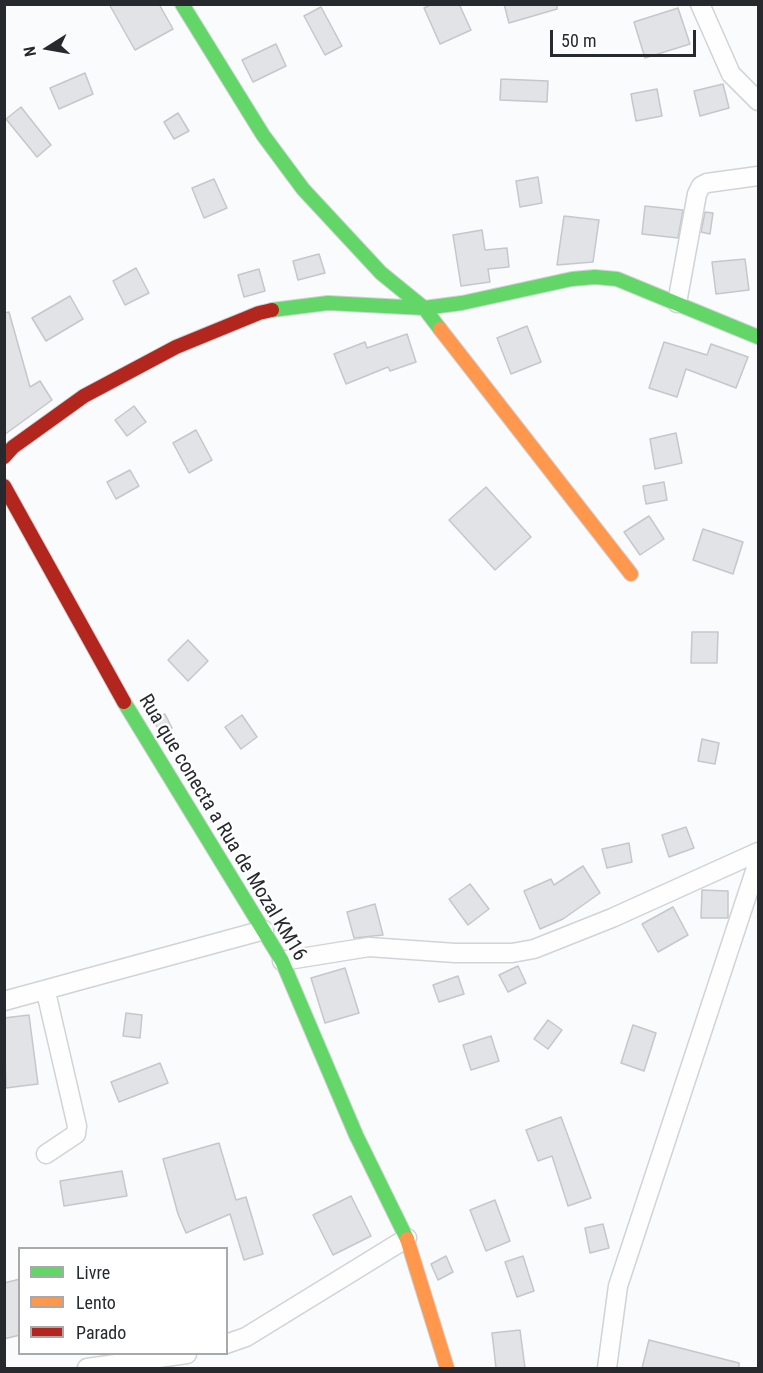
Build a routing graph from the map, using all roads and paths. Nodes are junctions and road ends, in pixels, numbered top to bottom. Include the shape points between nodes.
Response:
1 (182, 4) edge
2 (700, 4) edge
3 (759, 101) edge
4 (759, 176) edge
5 (677, 303) junction
6 (424, 308) junction
7 (759, 338) edge
8 (4, 457) edge
9 (4, 486) edge
10 (631, 574) dead end
11 (759, 852) edge
12 (759, 861) edge
13 (264, 930) junction
14 (282, 961) junction
15 (46, 992) junction
16 (4, 1001) edge
17 (46, 1154) dead end
18 (407, 1238) junction
19 (228, 1343) edge
20 (174, 1355) edge
21 (87, 1368) edge
22 (447, 1368) edge
23 (607, 1368) edge

1 - 6 street via 263,135 303,189 381,273
2 - 3 street via 731,74
4 - 5 street via 701,186
5 - 6 street via 617,279 595,277
5 - 7 street
6 - 8 street via 328,303 249,316 176,347 84,396
6 - 10 street
9 - 13 street, Rua que conecta a Rua de Mozal KM16 via 127,707
11 - 14 street via 534,949 455,953 369,948
12 - 23 street via 618,1286
13 - 14 street, Rua que conecta a Rua de Mozal KM16
13 - 15 street
14 - 18 street, Rua que conecta a Rua de Mozal KM16 via 356,1135
15 - 16 street
15 - 17 street via 77,1126 76,1134
18 - 19 street via 246,1337
18 - 22 street, Rua que conecta a Rua de Mozal KM16
20 - 21 street

